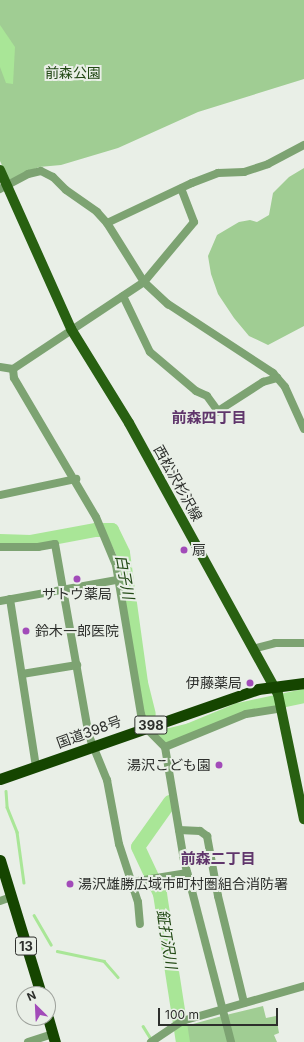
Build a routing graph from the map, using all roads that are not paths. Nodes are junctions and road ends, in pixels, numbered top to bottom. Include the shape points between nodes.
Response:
1 (304, 145) edge
2 (0, 170) edge
3 (4, 186) edge
4 (181, 188) junction
5 (107, 223) junction
6 (144, 282) junction
7 (123, 296) junction
8 (71, 329) junction
9 (0, 367) edge
10 (13, 369) junction
11 (276, 378) junction
12 (304, 429) edge
13 (76, 478) junction
14 (0, 495) edge
15 (0, 547) edge
16 (117, 580) junction
17 (64, 590) junction
18 (10, 599) junction
19 (0, 601) edge
20 (304, 643) edge
21 (253, 648) junction
22 (77, 665) junction
23 (22, 674) junction
24 (304, 683) edge
25 (276, 690) junction
26 (281, 707) junction
27 (145, 728) junction
28 (94, 747) junction
29 (165, 747) junction
30 (36, 766) junction
31 (0, 779) edge
32 (304, 819) edge
33 (179, 830) junction
34 (0, 860) edge
35 (187, 873) junction
36 (132, 882) junction
37 (12, 897) junction
38 (0, 901) edge
39 (140, 924) dead end
40 (38, 986) edge
41 (304, 986) edge
42 (244, 1003) junction
43 (222, 1010) junction
44 (50, 1026) edge
45 (54, 1038) edge
46 (28, 1042) edge
47 (151, 1042) edge
48 (231, 1042) edge

1 - 4 street via 268,164 244,172 218,174
2 - 3 main road, 西松沢杉沢線
3 - 5 street via 28,174 41,171 53,177
3 - 8 main road, 西松沢杉沢線
4 - 5 street
4 - 6 street via 194,222
5 - 6 street
6 - 7 street
6 - 11 street via 168,304
7 - 8 street
7 - 11 street via 150,352 196,392 207,396 218,411 264,382
8 - 10 street
8 - 21 main road, 西松沢杉沢線 via 128,422
9 - 10 street
10 - 13 street via 14,378
11 - 12 street via 285,387
13 - 14 street
13 - 16 street via 106,540 116,565
15 - 17 street via 38,547 55,544
16 - 17 street
16 - 27 street
17 - 18 street
17 - 22 street
18 - 19 street
18 - 23 street
20 - 21 street via 275,643
21 - 25 main road, 西松沢杉沢線
22 - 23 street
22 - 28 street via 89,736
23 - 30 street
24 - 25 highway, 国道398号 / 398
25 - 26 main road, 西松沢杉沢線
25 - 27 highway, 国道398号 / 398
26 - 29 street via 246,714
26 - 32 main road, 西松沢杉沢線
27 - 28 highway, 国道398号 / 398
27 - 29 street
28 - 30 highway, 国道398号 / 398
28 - 36 street via 106,780 119,844
29 - 33 street
30 - 31 highway, 国道398号 / 398
33 - 35 street
33 - 42 street via 200,831 207,836 218,896
34 - 37 highway, 13
35 - 36 street
35 - 43 street
36 - 39 street via 138,902
37 - 38 street
37 - 40 highway, 13
41 - 42 street
42 - 43 street
43 - 47 street via 179,1022
43 - 48 street
44 - 45 highway
45 - 46 street

